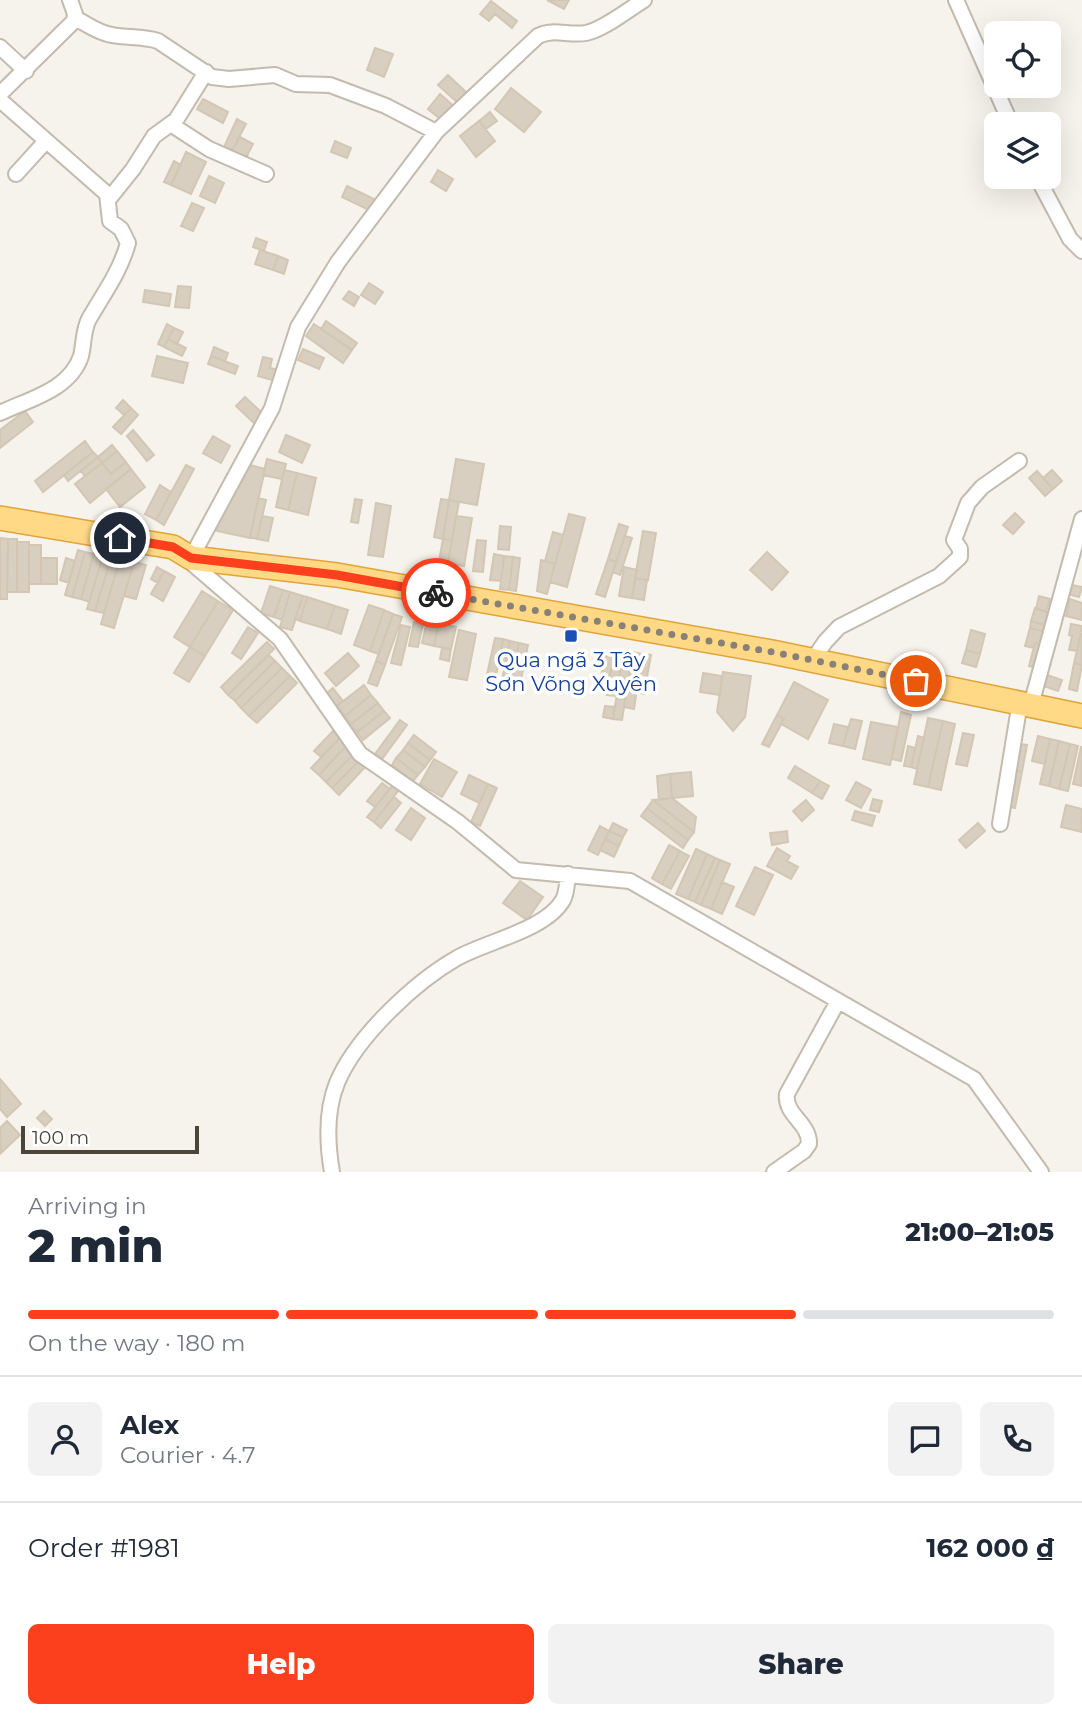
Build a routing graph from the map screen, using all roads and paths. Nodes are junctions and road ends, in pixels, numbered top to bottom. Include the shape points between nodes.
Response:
1 (70, 0) edge
2 (643, 0) edge
3 (956, 0) edge
4 (75, 18) junction
5 (0, 47) edge
6 (26, 71) junction
7 (206, 72) junction
8 (0, 94) edge
9 (0, 100) edge
10 (1006, 112) edge
11 (172, 125) junction
12 (436, 132) junction
13 (46, 141) junction
14 (16, 174) dead end
15 (267, 174) dead end
16 (1043, 189) edge
17 (108, 199) junction
18 (1082, 251) edge
19 (0, 413) edge
20 (1019, 461) dead end
21 (0, 518) edge
22 (1082, 519) edge
23 (182, 553) junction
24 (813, 660) junction
25 (1026, 704) junction
26 (1082, 716) edge
27 (1000, 824) dead end
28 (568, 874) junction
29 (838, 1001) junction
30 (332, 1172) edge
31 (774, 1172) edge
32 (1041, 1172) edge

1 - 4 street
2 - 12 street via 588,33 545,32 538,36
3 - 10 street
4 - 6 street
4 - 7 street via 100,32 158,41
5 - 6 street
6 - 8 street
7 - 11 street
7 - 12 street via 229,79 275,75 296,84 330,85 386,106
9 - 13 street
11 - 15 street via 209,149
11 - 17 street via 154,136
12 - 23 street via 338,262 298,327 272,408
13 - 14 street
13 - 17 street
16 - 18 street via 1070,239
17 - 19 street via 110,220 128,243 122,265 89,319 76,367 49,391
20 - 24 street via 968,503 954,540 960,557 939,576 839,627
21 - 23 highway
22 - 25 street
23 - 24 highway via 337,575
23 - 28 street via 279,639 360,754 458,822 516,870
24 - 25 highway
25 - 26 highway
25 - 27 street
28 - 29 street via 630,881
28 - 30 street via 564,898 553,912 438,971 397,1004 354,1053 337,1083 330,1108
29 - 31 street via 787,1094 789,1108 807,1129 808,1144
29 - 32 street via 974,1079

